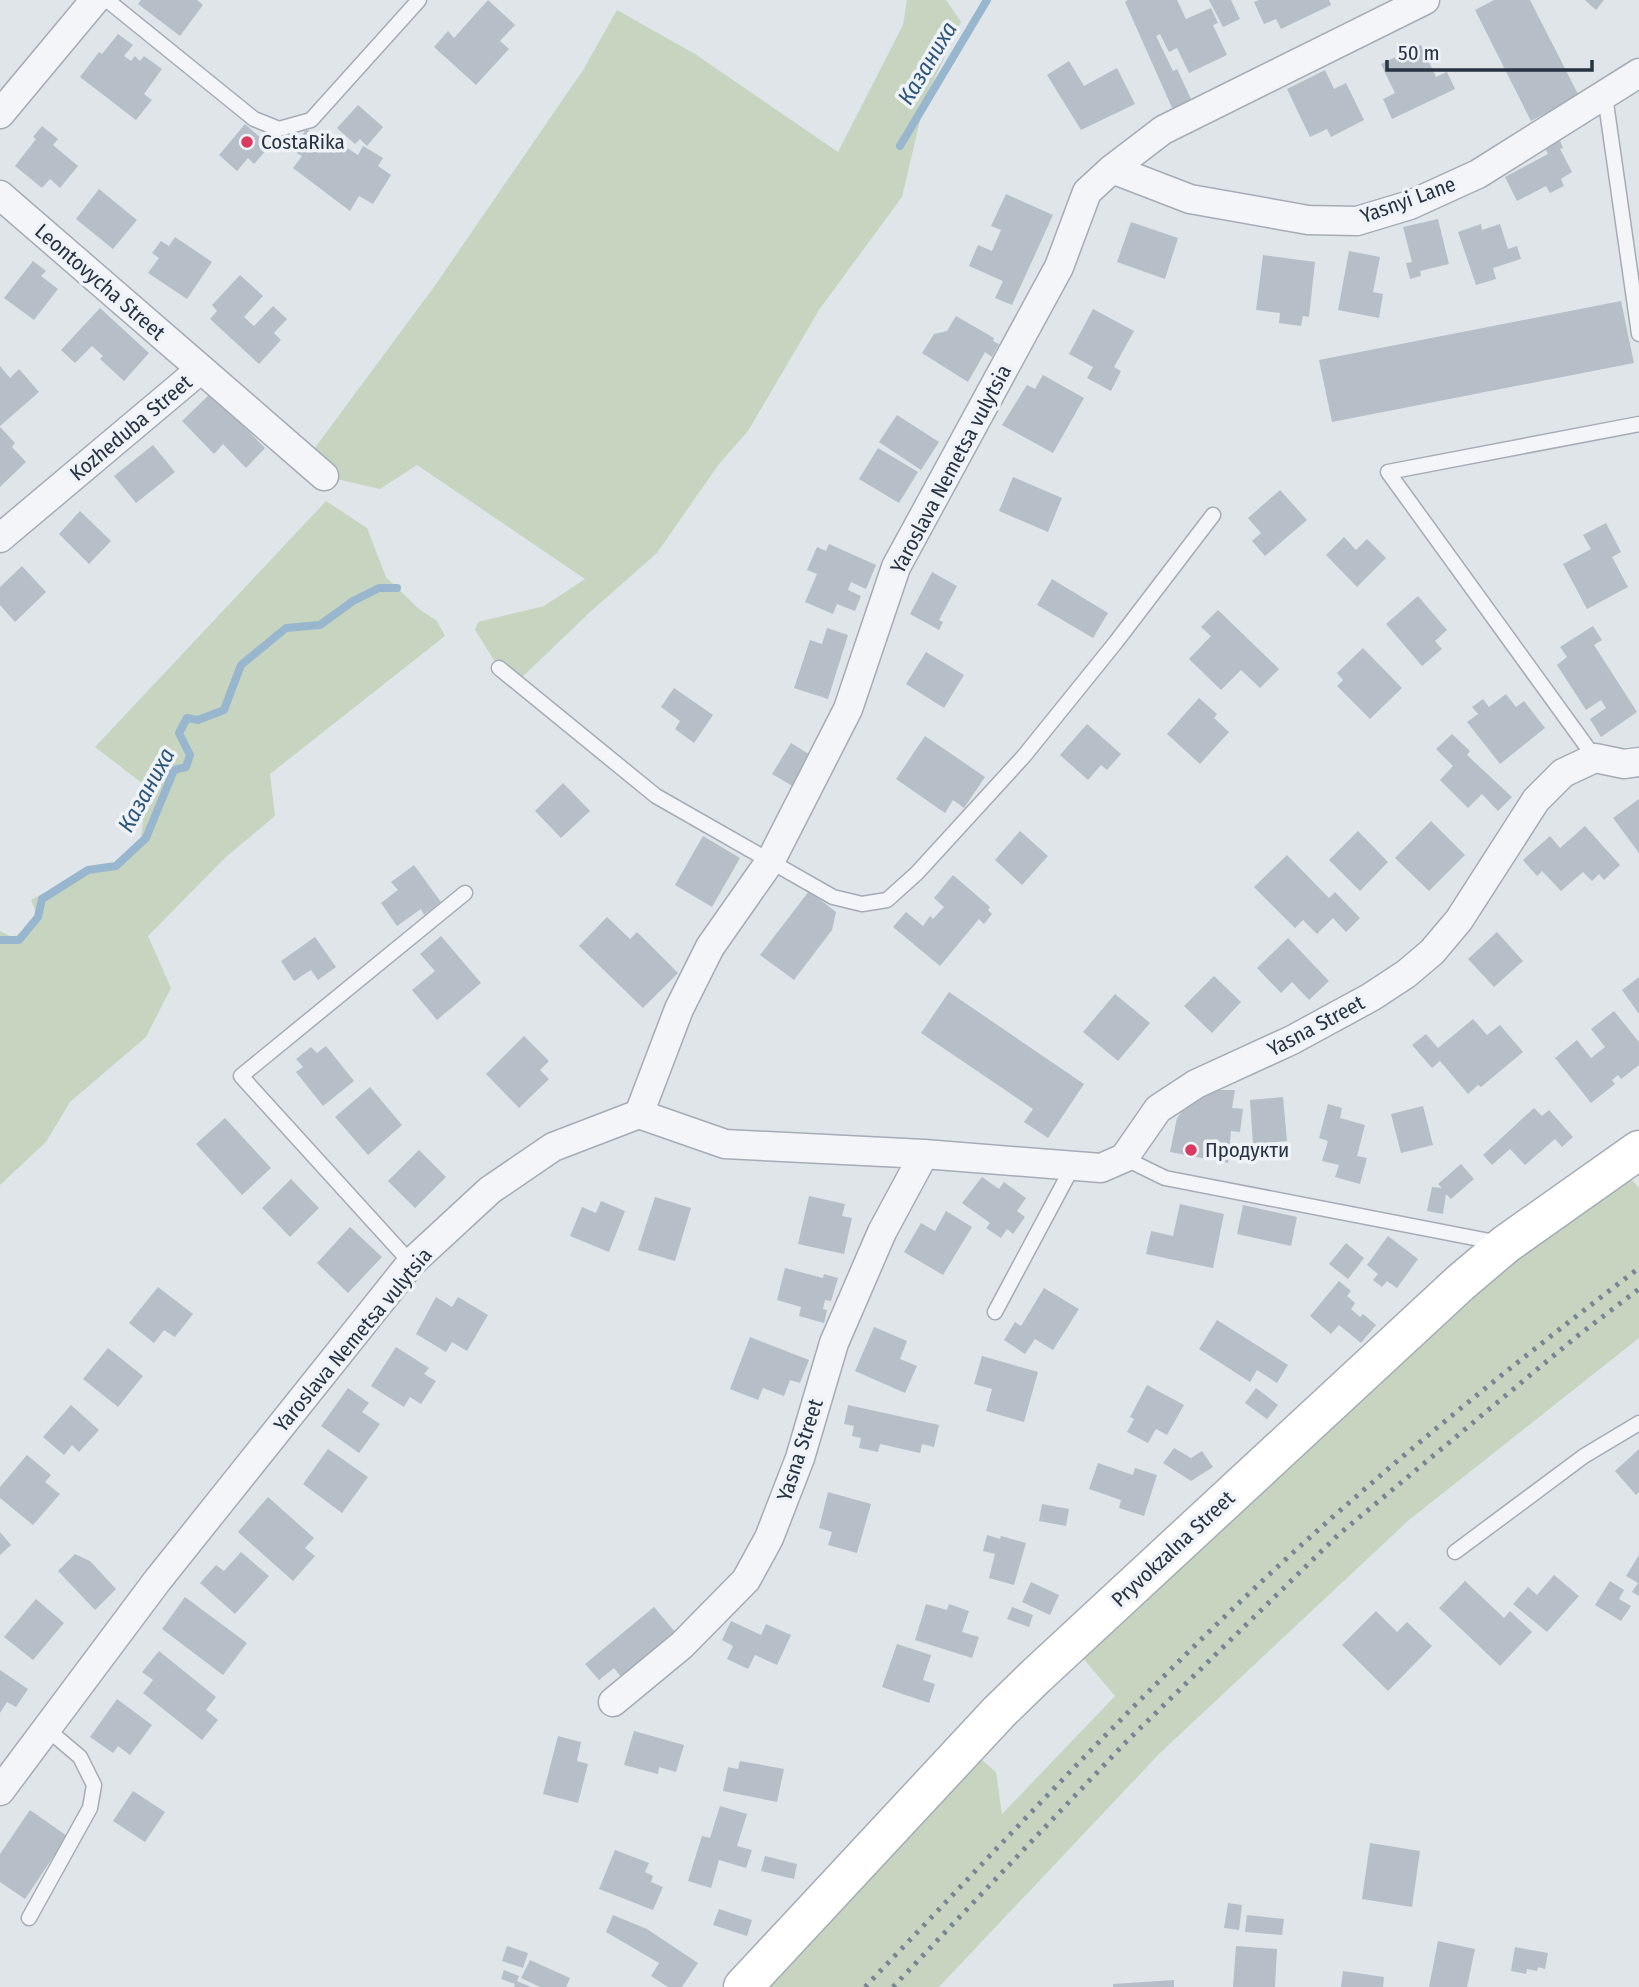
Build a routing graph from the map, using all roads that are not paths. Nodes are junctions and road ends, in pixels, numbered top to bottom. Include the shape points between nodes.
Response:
1 (95, 0) edge
2 (107, 0) edge
3 (419, 0) edge
4 (1424, 0) edge
5 (1639, 73) edge
6 (1605, 96) junction
7 (0, 114) edge
8 (1112, 169) junction
9 (0, 195) edge
10 (1639, 334) edge
11 (201, 369) junction
12 (1639, 424) edge
13 (324, 476) dead end
14 (1213, 515) dead end
15 (0, 538) edge
16 (499, 668) dead end
17 (1595, 758) junction
18 (1639, 762) edge
19 (771, 860) junction
20 (465, 893) dead end
21 (639, 1114) junction
22 (1639, 1150) edge
23 (924, 1154) junction
24 (1124, 1158) junction
25 (1073, 1166) junction
26 (1506, 1244) junction
27 (411, 1264) junction
28 (995, 1312) dead end
29 (1639, 1423) edge
30 (1455, 1552) dead end
31 (613, 1702) dead end
32 (47, 1728) junction
33 (0, 1791) edge
34 (29, 1918) dead end
35 (743, 1987) edge

1 - 7 street
2 - 3 lane via 254,119 279,129 311,120
4 - 8 street, Yaroslava Nemetsa vulytsia via 1163,130
5 - 6 street, Yasnyi Lane
6 - 8 street, Yasnyi Lane via 1478,174 1410,205 1357,221 1308,220 1190,199
6 - 10 lane
8 - 19 street, Yaroslava Nemetsa vulytsia via 1087,192 1059,267 897,567 848,709
9 - 11 street, Leontovycha Street
11 - 13 street, Kozheduba Street
11 - 15 street, Kozheduba Street
12 - 17 lane via 1388,472
14 - 19 lane via 1024,755 887,900 863,904 833,897
16 - 19 lane via 656,796
17 - 18 street
17 - 24 street, Yasna Street via 1563,773 1536,800 1460,920 1432,952 1371,997 1196,1084 1158,1109
19 - 21 street, Yaroslava Nemetsa vulytsia via 710,947 679,1009
20 - 27 lane via 241,1076
21 - 23 street via 725,1143
21 - 27 street, Yaroslava Nemetsa vulytsia via 552,1147 490,1190
22 - 26 street, Pryvokzalna Street
23 - 25 street
23 - 31 street, Yasna Street via 882,1232 834,1343 800,1458 769,1538 746,1580 682,1645
24 - 25 street via 1101,1168
24 - 26 lane via 1166,1178
25 - 28 lane
26 - 35 street, Pryvokzalna Street via 1412,1326 999,1712
27 - 32 street, Yaroslava Nemetsa vulytsia via 157,1581
29 - 30 lane via 1584,1457
32 - 33 street, Yaroslava Nemetsa vulytsia
32 - 34 lane via 80,1757 94,1785 90,1808

